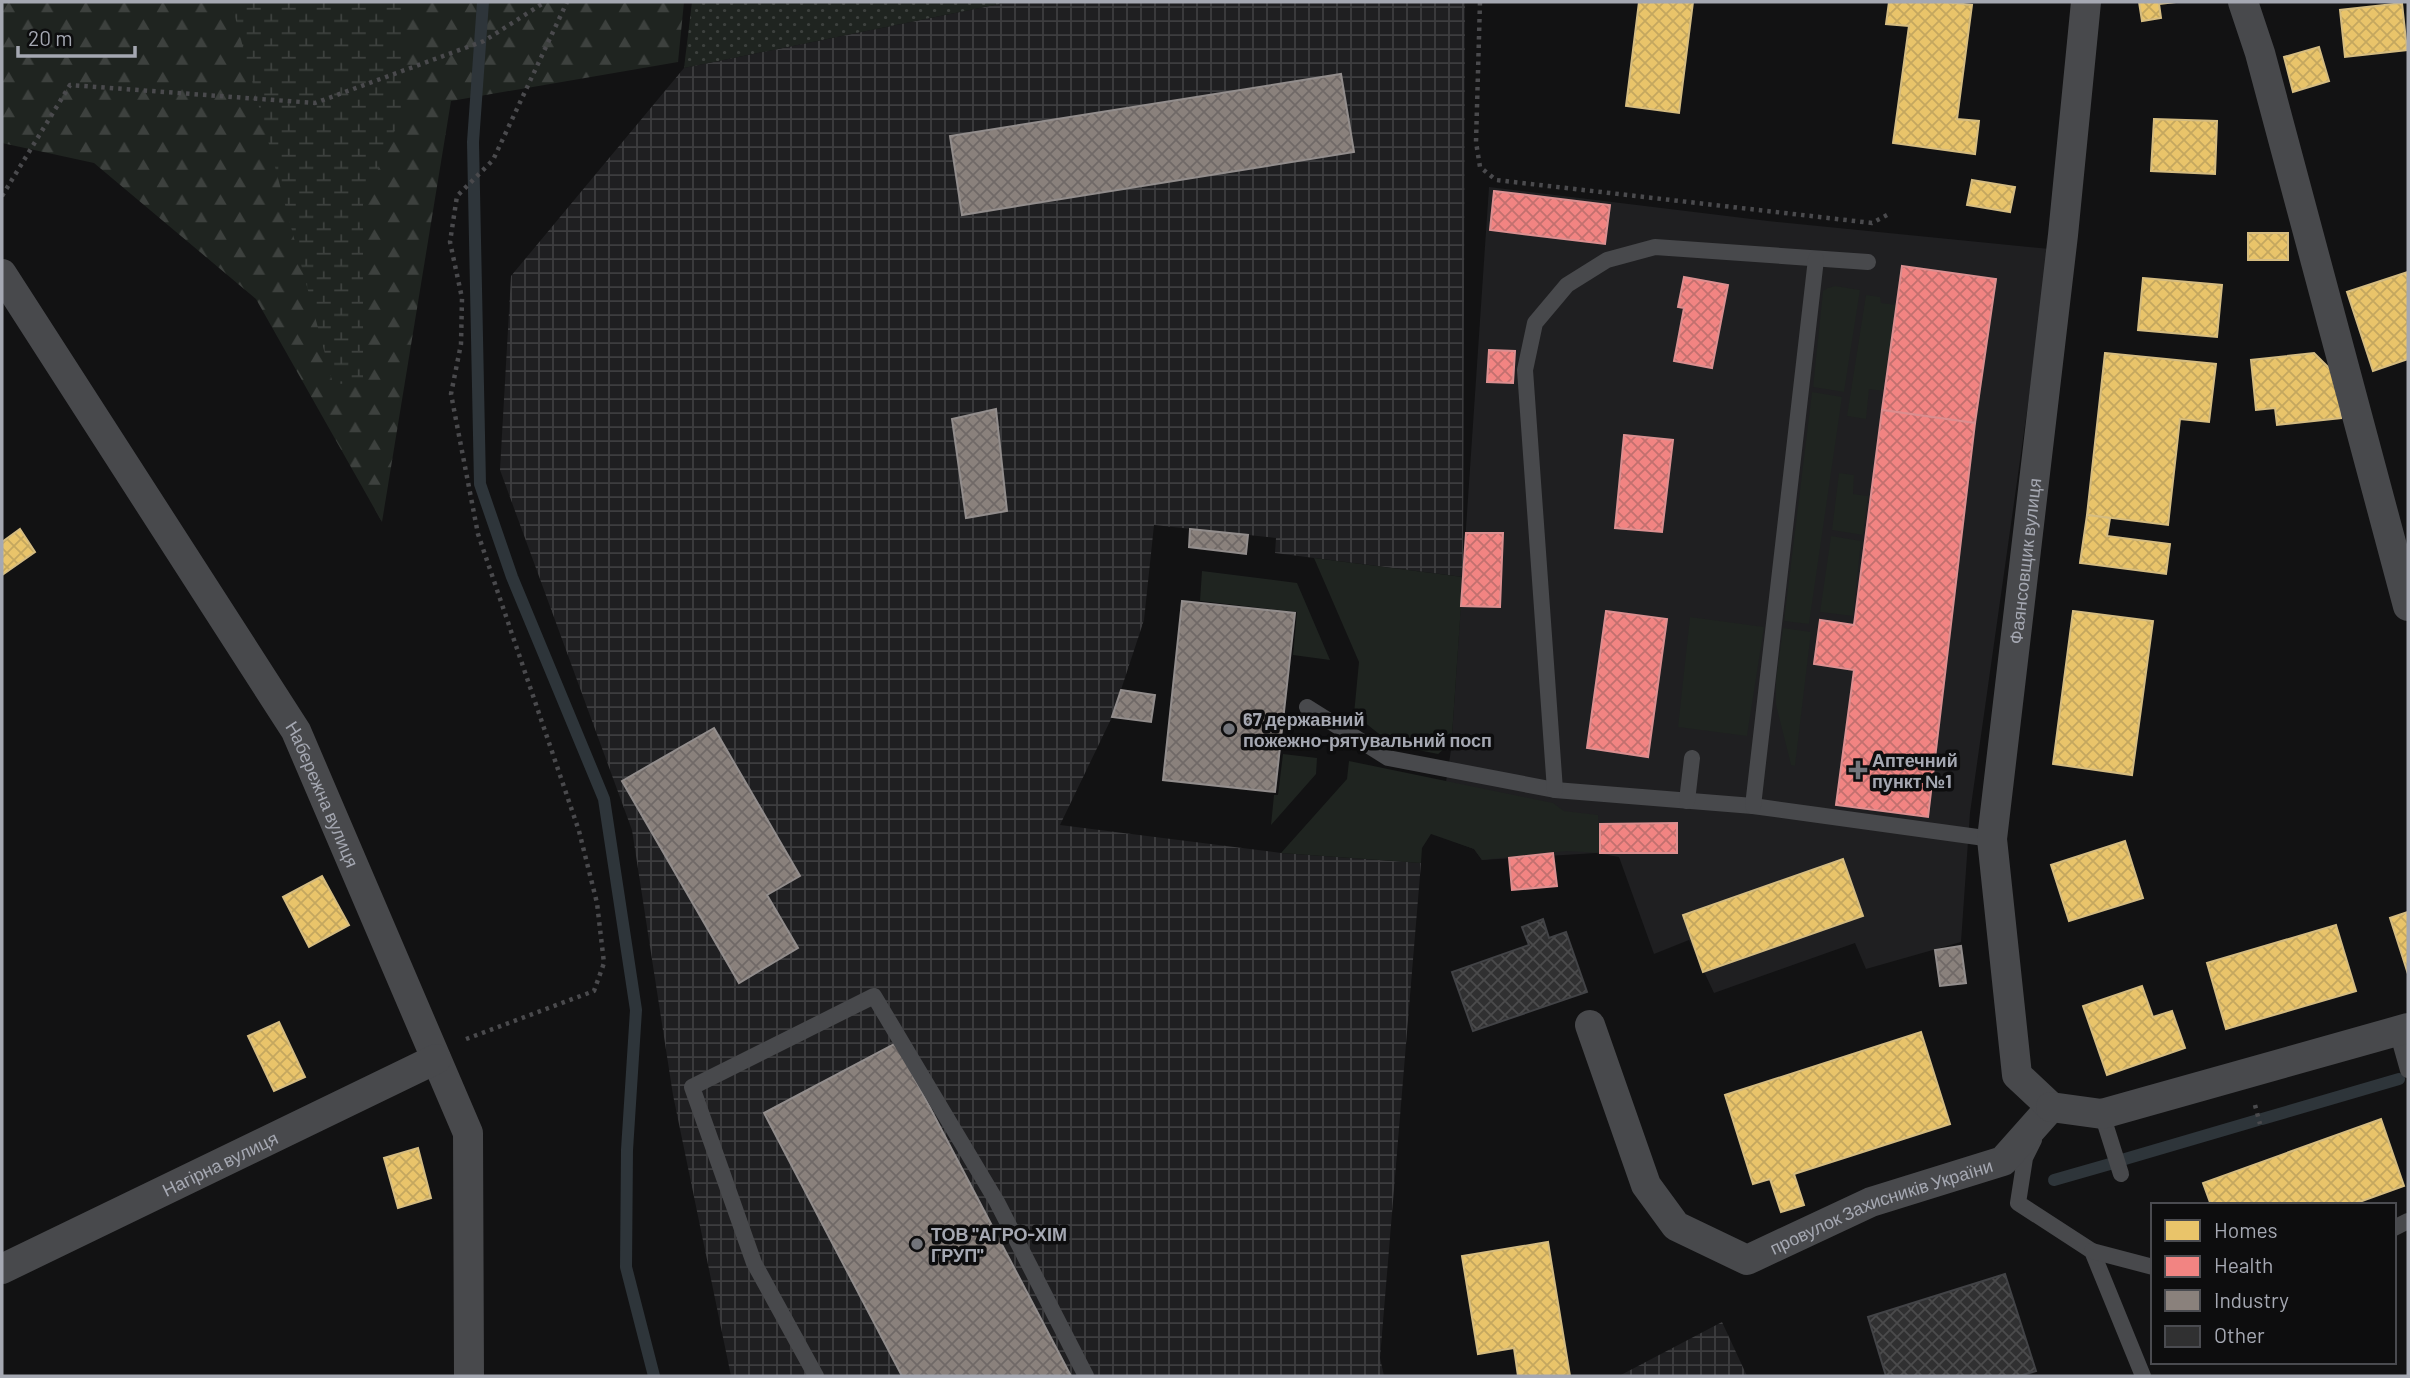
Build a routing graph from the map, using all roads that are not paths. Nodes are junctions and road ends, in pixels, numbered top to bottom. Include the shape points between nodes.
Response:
1 (2086, 2) edge
2 (2243, 2) edge
3 (1816, 259) junction
4 (1868, 262) dead end
5 (2, 274) edge
6 (2408, 606) edge
7 (1307, 706) dead end
8 (1692, 758) dead end
9 (1555, 790) junction
10 (1688, 801) junction
11 (1753, 806) junction
12 (1992, 839) junction
13 (1590, 1025) dead end
14 (2403, 1029) edge
15 (436, 1059) junction
16 (2408, 1070) edge
17 (2051, 1107) junction
18 (2102, 1114) junction
19 (2121, 1174) dead end
20 (2092, 1251) junction
21 (2151, 1266) edge
22 (2, 1269) edge
23 (468, 1376) edge
24 (817, 1376) edge
25 (1086, 1376) edge
26 (2143, 1376) edge

1 - 12 street, Фаянсовщик вулиця
2 - 6 street
3 - 4 lane
3 - 9 lane via 1655,247 1607,260 1567,285 1535,323 1525,370
3 - 11 lane
5 - 15 street, Набережна вулиця via 296,731
7 - 9 lane via 1388,758
8 - 10 lane
9 - 10 lane
10 - 11 lane
11 - 12 lane
12 - 17 street, Фаянсовщик вулиця via 2017,1075
13 - 17 street, провулок Захисників України via 1646,1185 1676,1226 1747,1260 1871,1202 2003,1161
14 - 16 lane
14 - 18 street
15 - 22 street, Нагірна вулиця
15 - 23 street, Набережна вулиця via 468,1133
17 - 18 street
17 - 20 lane via 2025,1158 2018,1203
18 - 19 lane
20 - 21 lane
20 - 26 lane
24 - 25 lane via 754,1263 692,1087 874,996 997,1202

